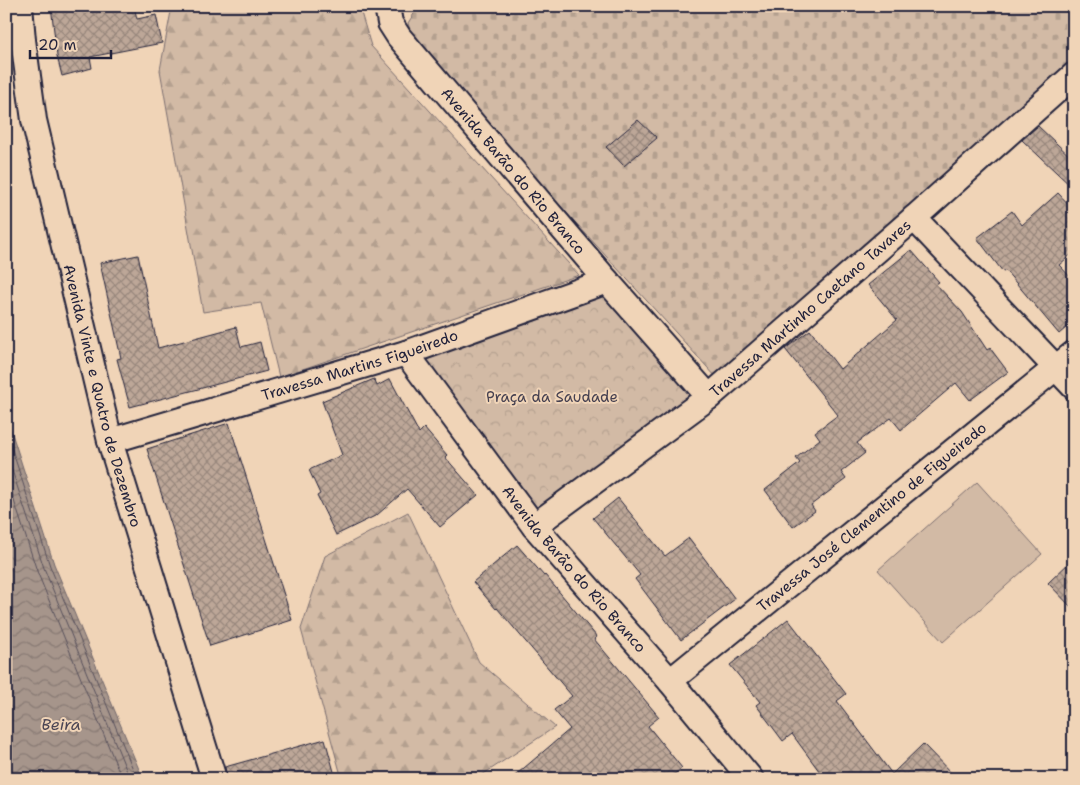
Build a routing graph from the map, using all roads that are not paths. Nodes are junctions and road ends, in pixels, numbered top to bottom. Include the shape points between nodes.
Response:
1 (20, 6) edge
2 (387, 6) edge
3 (1074, 75) edge
4 (914, 218) junction
5 (607, 281) junction
6 (406, 353) junction
7 (1065, 361) edge
8 (1074, 387) edge
9 (709, 397) junction
10 (110, 441) junction
11 (534, 526) junction
12 (670, 681) junction
13 (214, 779) edge
14 (751, 779) edge

1 - 10 street, Avenida Vinte e Quatro de Dezembro via 34,120
2 - 5 street, Avenida Barão do Rio Branco via 390,24 399,37
3 - 4 street, Travessa Martinho Caetano Tavares
4 - 7 street
4 - 9 street, Travessa Martinho Caetano Tavares
5 - 6 street, Travessa Martins Figueiredo
5 - 9 street, Avenida Barão do Rio Branco
6 - 10 street, Travessa Martins Figueiredo
6 - 11 street, Avenida Barão do Rio Branco
7 - 8 street
7 - 12 street, Travessa José Clementino de Figueiredo
9 - 11 street, Travessa Martinho Caetano Tavares
10 - 13 street, Avenida Vinte e Quatro de Dezembro
11 - 12 street, Avenida Barão do Rio Branco
12 - 14 street, Avenida Barão do Rio Branco

